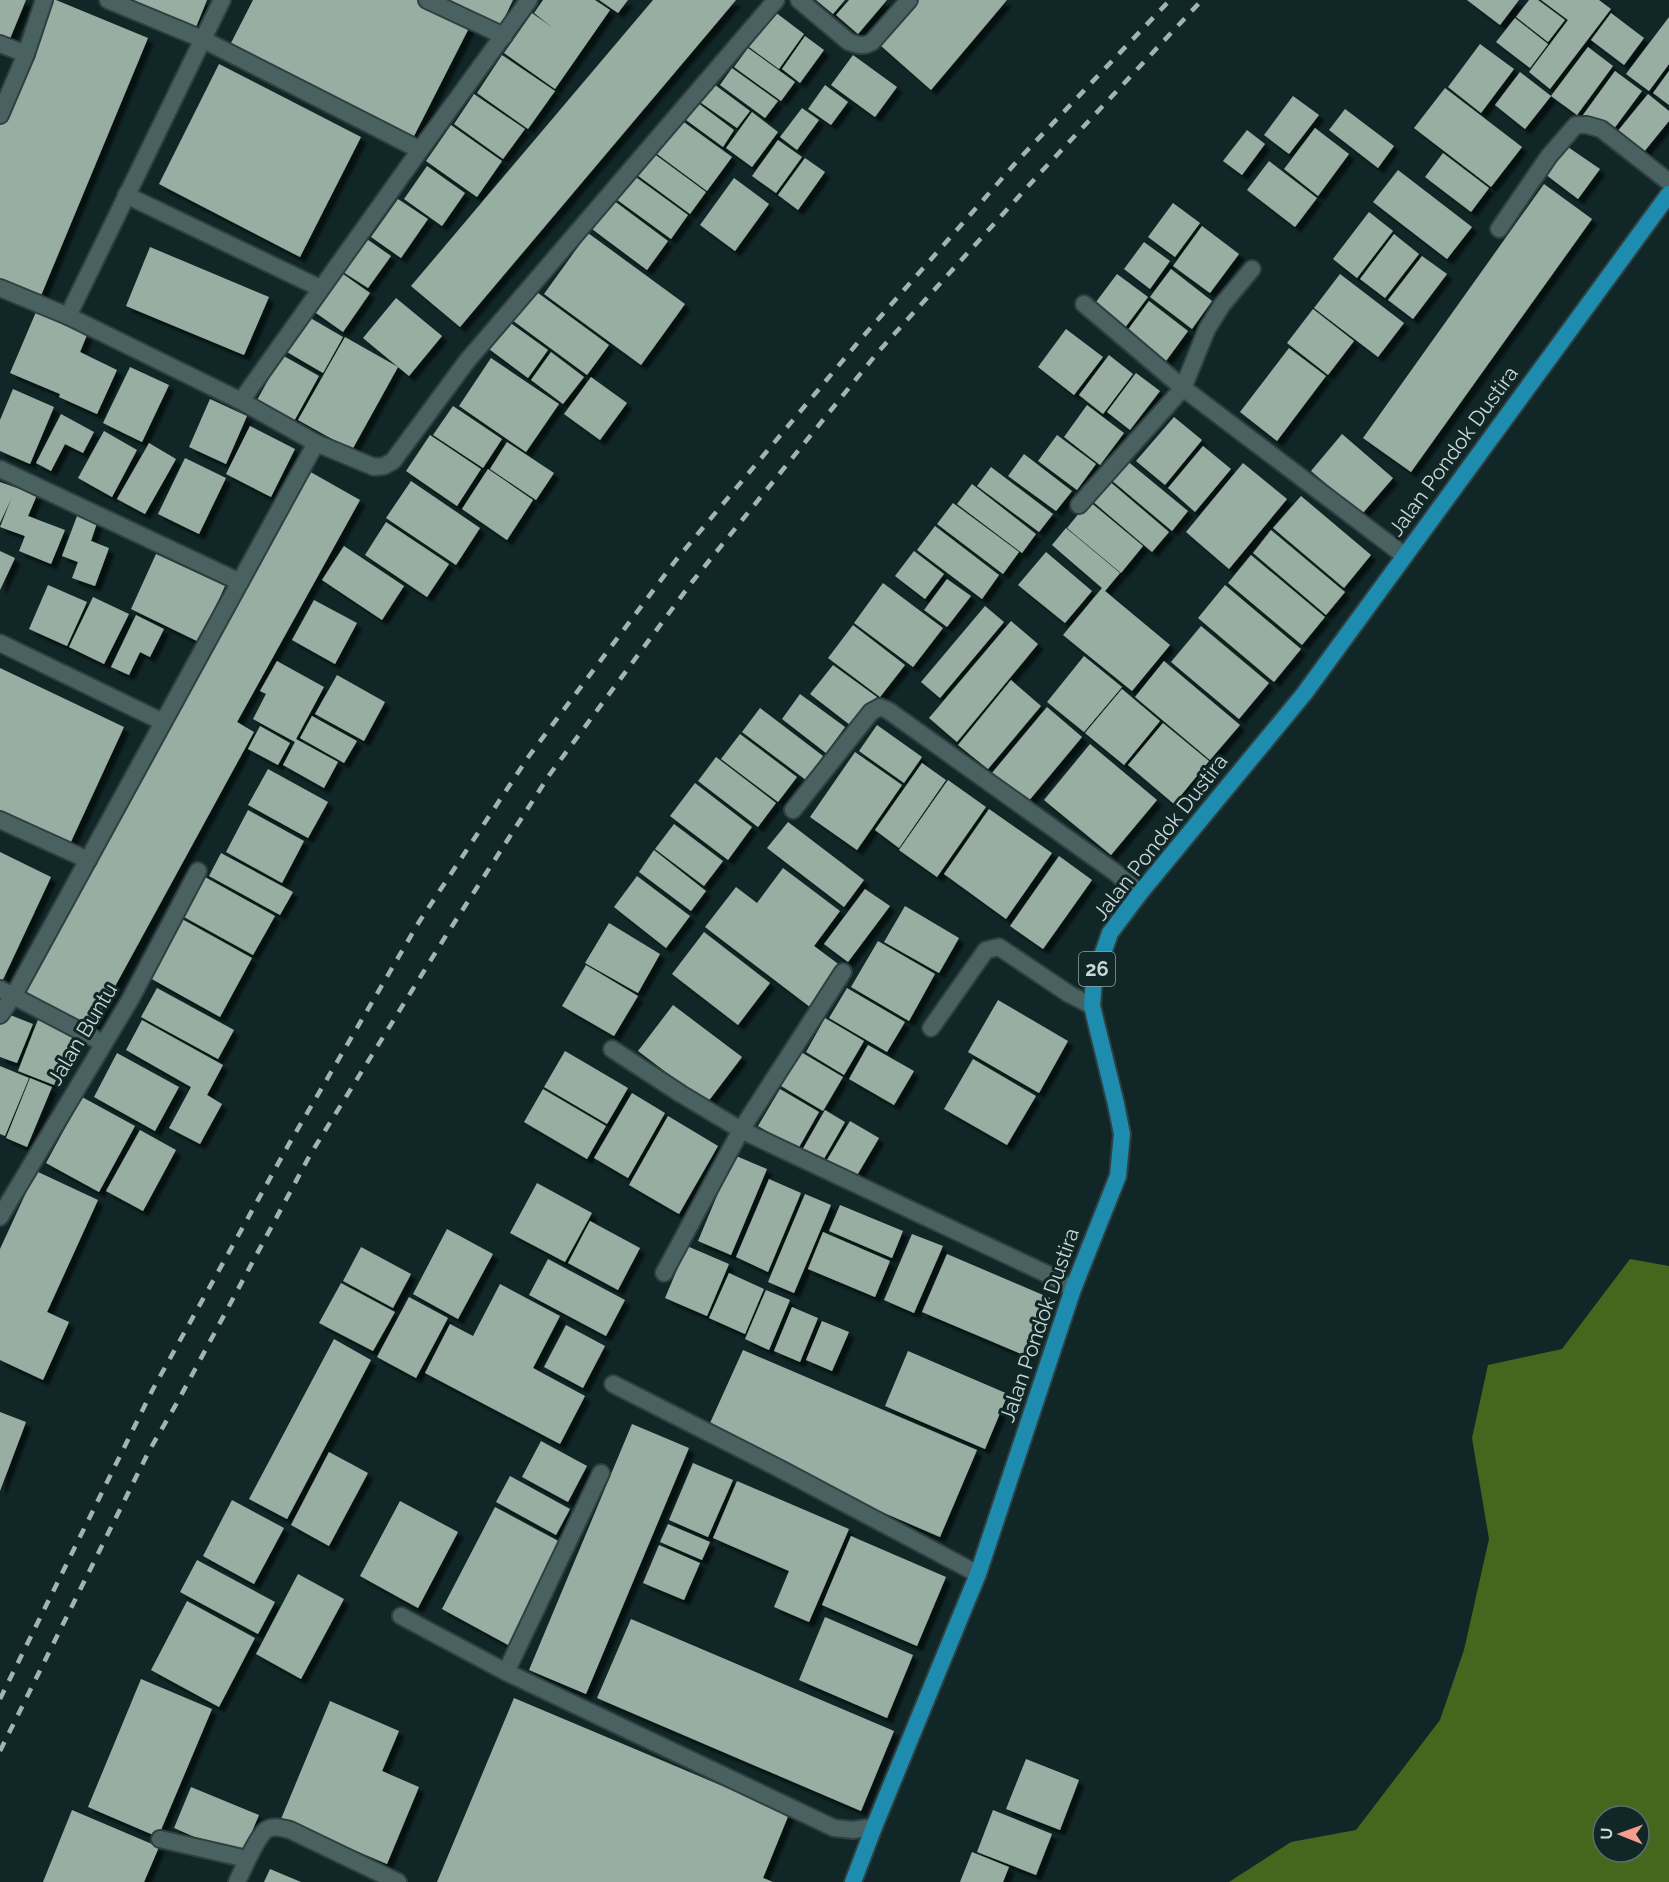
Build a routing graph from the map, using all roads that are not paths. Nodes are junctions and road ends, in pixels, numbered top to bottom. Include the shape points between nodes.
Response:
1 (44, 0) edge
2 (108, 0) edge
3 (222, 0) edge
4 (427, 0) edge
5 (529, 0) edge
6 (776, 0) edge
7 (799, 0) edge
8 (909, 0) edge
9 (504, 36) junction
10 (202, 39) junction
11 (0, 44) edge
12 (26, 54) junction
13 (0, 115) edge
14 (420, 150) junction
15 (1669, 182) edge
16 (1669, 194) edge
17 (126, 195) junction
18 (1499, 229) dead end
19 (1252, 269) dead end
20 (0, 288) edge
21 (320, 288) junction
22 (1084, 304) dead end
23 (68, 316) junction
24 (1183, 388) junction
25 (241, 401) junction
26 (316, 443) junction
27 (0, 470) edge
28 (1079, 505) dead end
29 (1406, 556) junction
30 (240, 582) junction
31 (0, 643) edge
32 (163, 722) junction
33 (792, 810) dead end
34 (0, 820) edge
35 (88, 860) junction
36 (198, 871) dead end
37 (1140, 893) junction
38 (843, 972) dead end
39 (7, 992) edge
40 (1092, 1006) junction
41 (0, 1015) edge
42 (932, 1028) dead end
43 (103, 1043) junction
44 (612, 1049) dead end
45 (741, 1130) junction
46 (0, 1217) edge
47 (664, 1273) dead end
48 (1073, 1289) junction
49 (613, 1384) dead end
50 (601, 1473) dead end
51 (978, 1574) junction
52 (401, 1616) dead end
53 (506, 1672) junction
54 (874, 1827) junction
55 (160, 1839) dead end
56 (247, 1859) junction
57 (237, 1882) edge
58 (398, 1882) edge
59 (853, 1882) edge

1 - 12 street
2 - 10 street
3 - 10 street
4 - 9 street
5 - 9 street
6 - 26 street via 467,361 393,461 374,467
7 - 8 street via 849,42 858,45 872,42
9 - 14 street
10 - 14 street
10 - 17 street
11 - 12 street
12 - 13 street
14 - 21 street
15 - 18 street via 1601,129 1576,125 1549,156
16 - 29 main road, Jalan Pondok Dustira / 26
17 - 21 street
17 - 23 street
19 - 24 street via 1207,329
20 - 23 street
21 - 25 street
22 - 24 street
23 - 25 street
24 - 28 street
24 - 29 street
25 - 26 street
26 - 30 street
27 - 30 street
29 - 37 main road, Jalan Pondok Dustira / 26 via 1304,693
30 - 32 street
31 - 32 street
32 - 35 street
33 - 37 street via 871,712 880,707
34 - 35 street
35 - 39 street
36 - 43 street, Jalan Buntu
37 - 40 main road, Jalan Pondok Dustira / 26 via 1110,933 1094,979
38 - 45 street
39 - 41 street
39 - 43 street
40 - 42 street via 999,947 986,950
40 - 48 main road, Jalan Pondok Dustira / 26 via 1122,1134 1118,1176
43 - 46 street, Jalan Buntu
44 - 45 street
45 - 47 street
45 - 48 street
48 - 51 main road, Jalan Pondok Dustira / 26
49 - 51 street
50 - 53 street
51 - 54 main road, Jalan Pondok Dustira / 26
52 - 53 street
53 - 54 street via 834,1828
54 - 59 main road, Jalan Pondok Dustira / 26
55 - 56 street
56 - 57 street
56 - 58 street via 266,1830 282,1828

